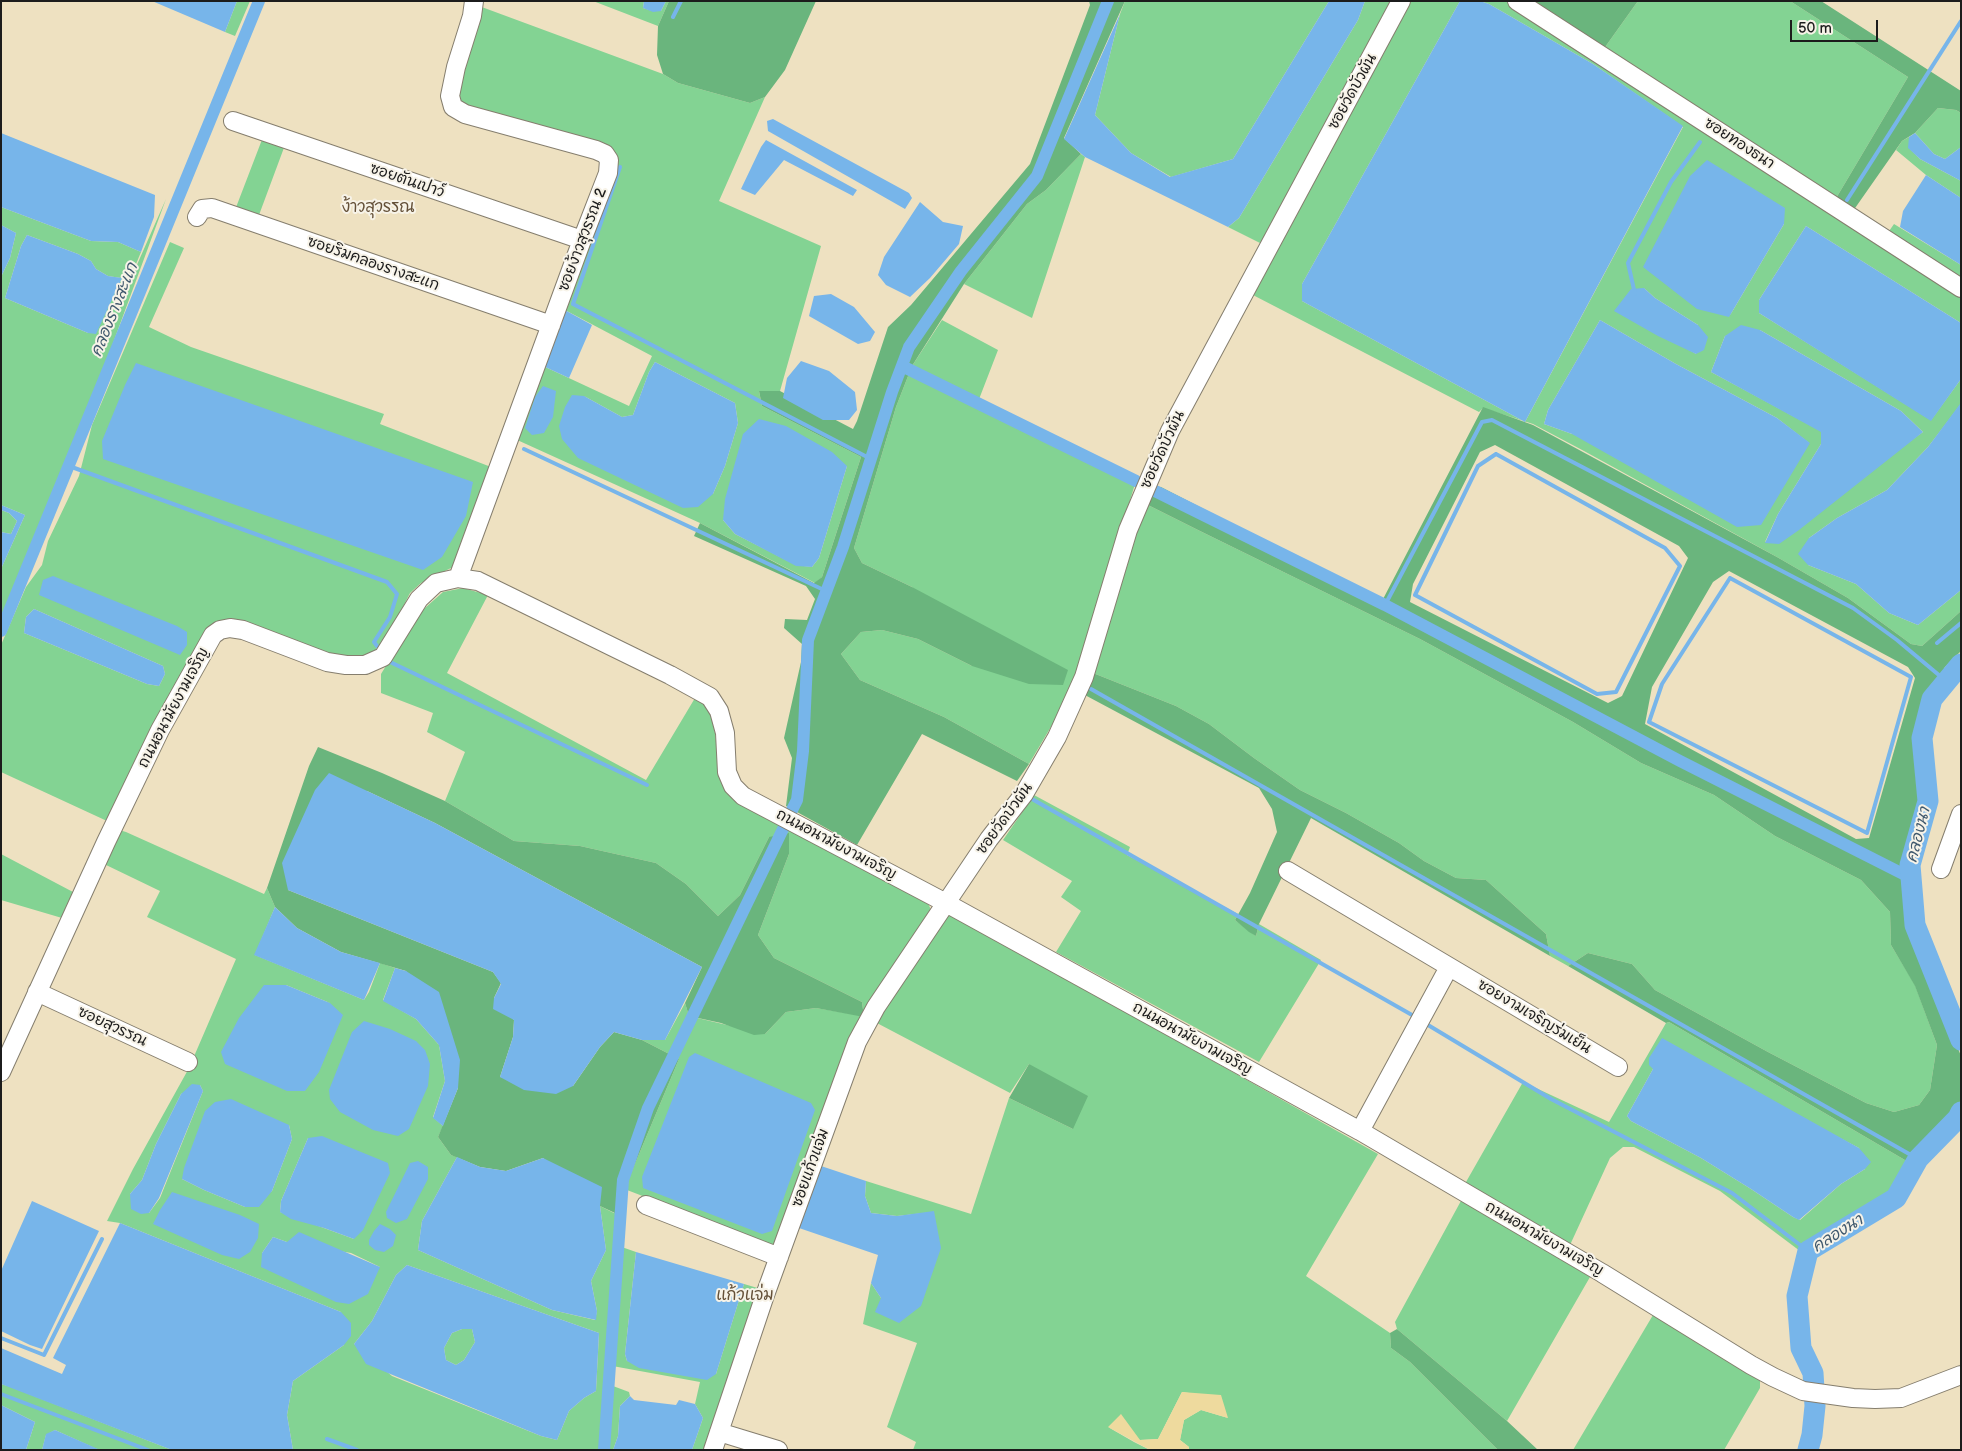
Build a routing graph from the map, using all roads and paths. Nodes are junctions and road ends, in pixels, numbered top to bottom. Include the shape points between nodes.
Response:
1 (474, 1) edge
2 (1401, 1) edge
3 (1517, 1) edge
4 (233, 121) dead end
5 (197, 217) dead end
6 (582, 240) junction
7 (1961, 288) edge
8 (551, 326) junction
9 (458, 578) junction
10 (1961, 814) edge
11 (1941, 869) dead end
12 (1288, 871) dead end
13 (946, 904) junction
14 (1449, 967) junction
15 (37, 992) junction
16 (188, 1062) dead end
17 (1618, 1067) dead end
18 (1, 1072) edge
19 (1360, 1131) junction
20 (646, 1205) dead end
21 (779, 1256) junction
22 (1961, 1375) edge
23 (719, 1432) junction
24 (713, 1450) edge
25 (778, 1450) edge

1 - 6 street, ซอยง้าวสุวรรณ 2 via 450,96 453,107 464,114 605,154 609,160 608,173
2 - 13 street, ซอยวัดบัวผัน via 1170,431 1128,530 1084,677 1057,736 1024,794 989,839
3 - 7 street, ซอยทองธนา
4 - 6 street, ซอยตันเปาว์
5 - 8 street, ซอยริมคลองรางสะแก via 202,209 212,208
6 - 8 street, ซอยง้าวสุวรรณ 2
8 - 9 street, ซอยง้าวสุวรรณ 2
9 - 13 street, ถนนอนามัยงามเจริญ via 478,581 710,697 719,711 725,733 727,772 733,786 743,796
9 - 15 street, ถนนอนามัยงามเจริญ via 436,583 419,599 383,657 365,665 327,662 243,630 230,628 213,635 160,730
10 - 11 street
12 - 14 street, ซอยงามเจริญร่มเย็น
13 - 19 street, ถนนอนามัยงามเจริญ
13 - 21 street, ซอยแก้วแจ่ม via 876,1007 857,1042
14 - 17 street, ซอยงามเจริญร่มเย็น
14 - 19 street
15 - 16 street, ซอยสุวรรณ
15 - 18 street, ถนนอนามัยงามเจริญ
19 - 22 street, ถนนอนามัยงามเจริญ via 1602,1273 1751,1366 1803,1391 1868,1399 1901,1398
20 - 21 street
21 - 23 street, ซอยแก้วแจ่ม
23 - 24 street, ซอยแก้วแจ่ม
23 - 25 street

